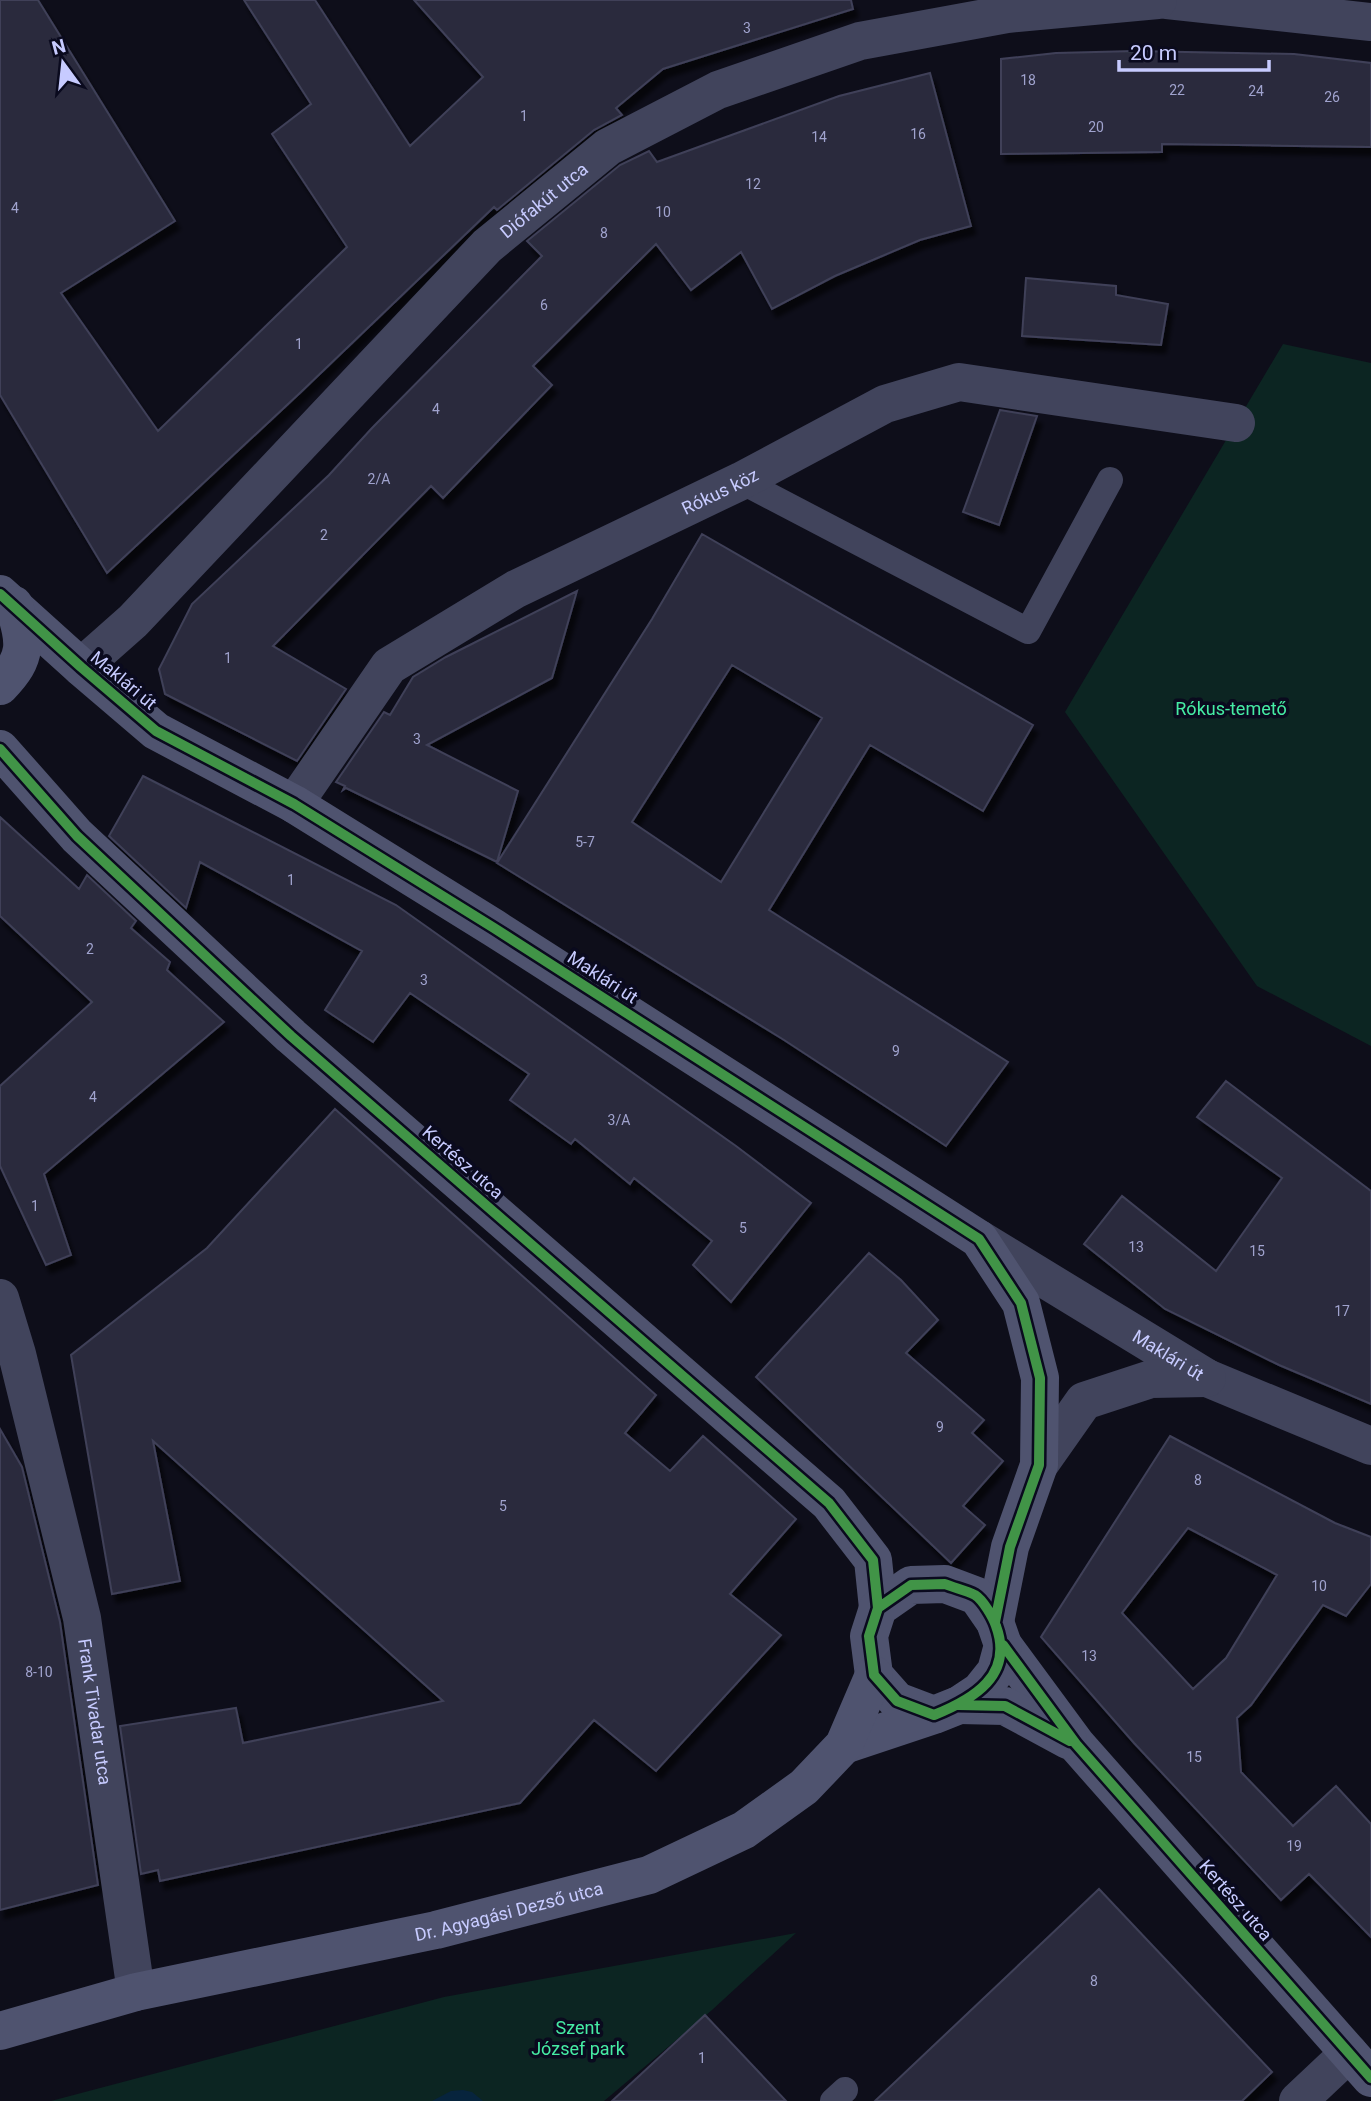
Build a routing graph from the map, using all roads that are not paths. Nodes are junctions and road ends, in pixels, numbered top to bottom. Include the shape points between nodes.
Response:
1 (1158, 0) edge
2 (1167, 0) edge
3 (1371, 22) edge
4 (1236, 423) dead end
5 (1110, 480) dead end
6 (741, 481) junction
7 (7, 599) edge
8 (81, 667) junction
9 (0, 686) edge
10 (0, 749) edge
11 (294, 804) junction
12 (979, 1239) junction
13 (0, 1298) edge
14 (1207, 1378) junction
15 (1371, 1446) edge
16 (1039, 1465) junction
17 (878, 1608) junction
18 (999, 1633) junction
19 (874, 1675) junction
20 (947, 1710) junction
21 (1076, 1744) junction
22 (844, 1745) junction
23 (136, 1992) junction
24 (0, 2031) edge
25 (1360, 2066) edge
26 (1298, 2101) edge

1 - 8 street, Diófakút utca via 1007,14 860,41 718,90 608,146 487,246 133,621
2 - 3 street
4 - 6 street, Rókus köz via 959,382 886,404
5 - 6 lane via 1028,631
6 - 11 street, Rókus köz via 516,589 389,666
7 - 8 street, Maklári út
7 - 9 street via 24,640 16,669
8 - 11 street, Maklári út via 156,731
10 - 17 street, Kertész utca via 77,836 291,1036 829,1503 873,1560
11 - 12 street, Maklári út
12 - 14 street, Maklári út
12 - 16 street, Maklári út via 1021,1304 1041,1378
13 - 23 street, Frank Tivadar utca via 82,1618
14 - 15 street, Maklári út
14 - 16 street via 1151,1379 1084,1401
16 - 18 street via 1010,1547
17 - 18 street via 911,1585 945,1584 977,1596
17 - 19 street via 869,1636
18 - 20 street via 996,1671 979,1690
18 - 21 street, Kertész utca
19 - 20 street via 897,1700
19 - 22 street, Dr. Agyagási Dezső utca
20 - 21 street, Kertész utca via 1005,1706
20 - 22 street, Dr. Agyagási Dezső utca
21 - 25 street, Kertész utca
22 - 23 street, Dr. Agyagási Dezső utca via 804,1787 744,1830 649,1875 436,1930
23 - 24 street
25 - 26 street

